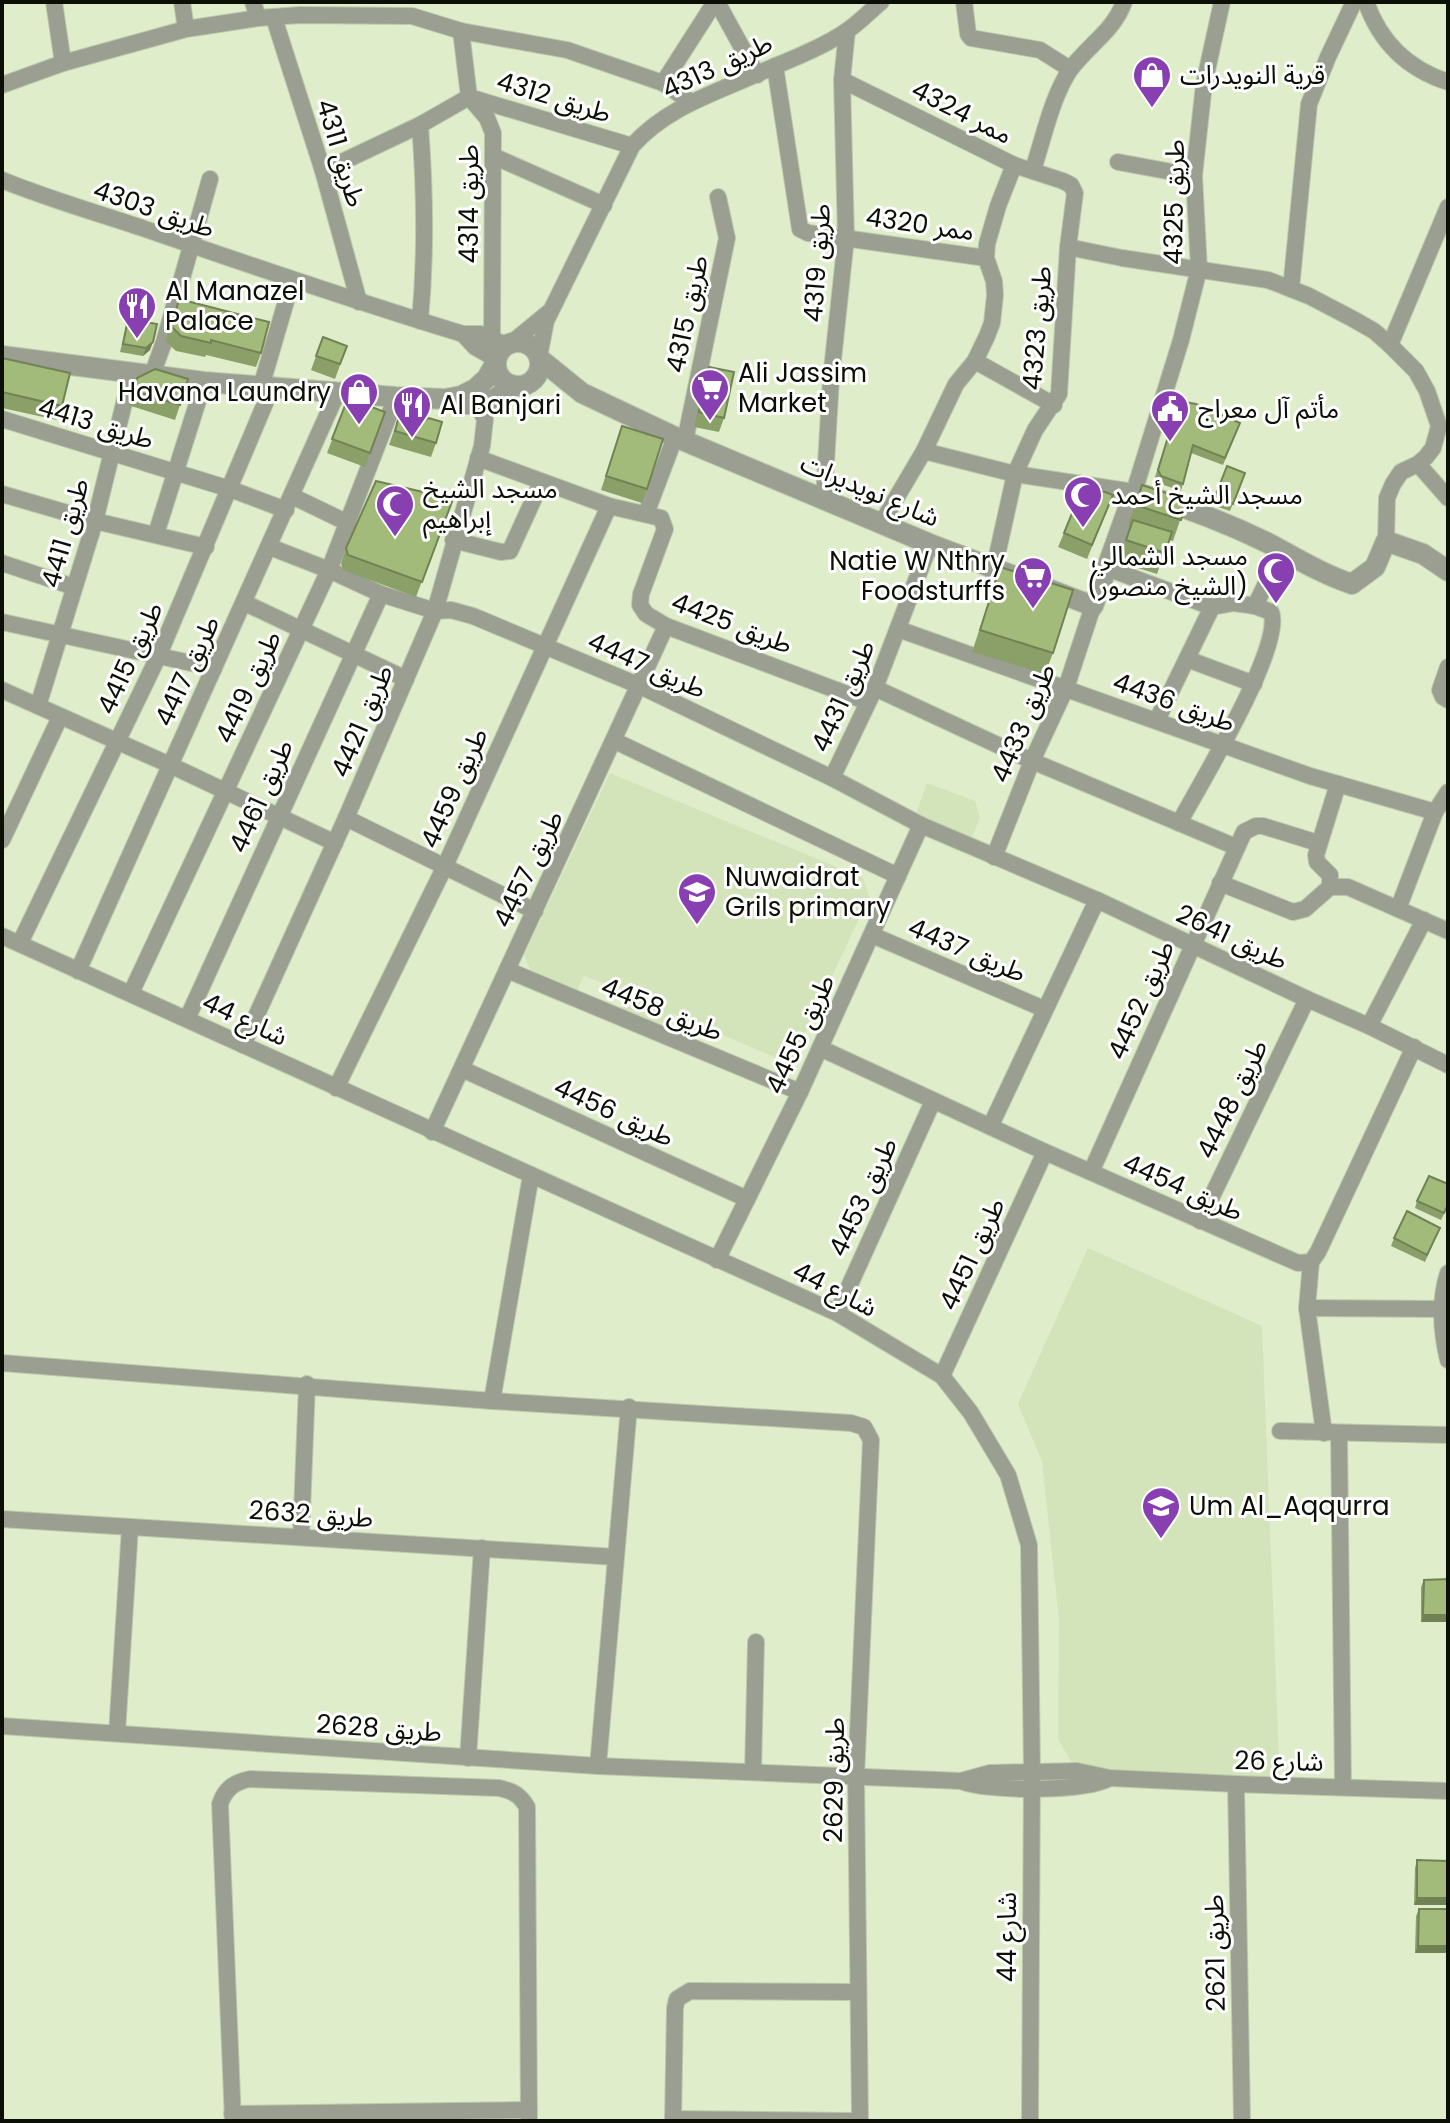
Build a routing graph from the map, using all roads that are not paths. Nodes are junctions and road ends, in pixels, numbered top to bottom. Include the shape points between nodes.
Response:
1 (54, 2) edge
2 (182, 2) edge
3 (716, 2) edge
4 (881, 2) edge
5 (964, 2) edge
6 (1124, 2) edge
7 (1222, 2) edge
8 (1354, 2) edge
9 (1366, 2) edge
10 (301, 8) edge
11 (415, 9) edge
12 (262, 13) edge
13 (186, 29) junction
14 (461, 31) junction
15 (847, 31) junction
16 (63, 63) junction
17 (775, 66) junction
18 (1070, 69) junction
19 (757, 75) junction
20 (842, 80) junction
21 (1448, 82) edge
22 (663, 83) junction
23 (2, 85) edge
24 (469, 97) junction
25 (691, 102) junction
26 (420, 125) junction
27 (632, 146) junction
28 (493, 156) junction
29 (1118, 162) dead end
30 (1014, 165) junction
31 (1033, 170) junction
32 (323, 171) junction
33 (1194, 176) junction
34 (210, 179) dead end
35 (2, 180) edge
36 (1063, 181) joint
37 (718, 197) dead end
38 (604, 205) junction
39 (1448, 207) edge
40 (846, 238) junction
41 (191, 246) junction
42 (1068, 247) junction
43 (986, 258) junction
44 (1199, 269) junction
45 (292, 281) junction
46 (1291, 289) junction
47 (359, 302) junction
48 (552, 310) junction
49 (420, 321) junction
50 (1390, 345) junction
51 (501, 349) junction
52 (2, 356) edge
53 (539, 358) junction
54 (975, 361) junction
55 (142, 373) junction
56 (204, 382) junction
57 (519, 385) junction
58 (266, 387) junction
59 (338, 391) junction
60 (582, 393) junction
61 (396, 397) junction
62 (445, 399) junction
63 (477, 405) junction
64 (1054, 405) junction
65 (2, 419) edge
66 (680, 439) junction
67 (1439, 441) edge
68 (924, 451) junction
69 (112, 454) junction
70 (478, 458) junction
71 (1418, 464) junction
72 (177, 472) junction
73 (1015, 474) junction
74 (541, 483) junction
75 (230, 489) junction
76 (1134, 492) junction
77 (2, 494) edge
78 (824, 497) junction
79 (1448, 498) edge
80 (289, 503) junction
81 (609, 506) junction
82 (646, 514) junction
83 (95, 521) junction
84 (882, 522) junction
85 (348, 523) junction
86 (156, 534) junction
87 (453, 540) junction
88 (1386, 541) junction
89 (930, 544) junction
90 (206, 547) junction
91 (270, 547) junction
92 (1282, 551) junction
93 (2, 563) edge
94 (1107, 568) junction
95 (994, 569) junction
96 (329, 570) junction
97 (1448, 571) edge
98 (74, 587) junction
99 (381, 594) junction
100 (245, 603) junction
101 (1093, 606) junction
102 (1255, 606) junction
103 (1212, 607) junction
104 (435, 611) junction
105 (2, 622) edge
106 (666, 626) junction
107 (301, 628) junction
108 (898, 629) junction
109 (59, 635) junction
110 (545, 648) junction
111 (353, 652) junction
112 (158, 657) junction
113 (1187, 659) junction
114 (1448, 667) edge
115 (214, 668) junction
116 (406, 679) junction
117 (1254, 684) junction
118 (640, 686) junction
119 (1066, 688) junction
120 (2, 692) edge
121 (872, 695) junction
122 (1448, 700) edge
123 (38, 706) junction
124 (60, 717) junction
125 (1157, 720) junction
126 (118, 741) junction
127 (615, 741) junction
128 (1221, 745) junction
129 (1032, 761) junction
130 (170, 765) junction
131 (832, 778) junction
132 (1338, 784) junction
133 (225, 792) junction
134 (1448, 792) edge
135 (1435, 812) junction
136 (278, 816) junction
137 (346, 818) junction
138 (1179, 823) junction
139 (921, 825) junction
140 (2, 840) edge
141 (335, 843) junction
142 (1318, 843) junction
143 (1236, 847) junction
144 (994, 857) junction
145 (445, 866) junction
146 (898, 876) junction
147 (1220, 883) junction
148 (1330, 887) junction
149 (1097, 900) junction
150 (1398, 909) junction
151 (535, 911) junction
152 (1424, 920) junction
153 (1448, 931) edge
154 (872, 935) junction
155 (2, 936) edge
156 (20, 943) junction
157 (1192, 944) junction
158 (507, 970) junction
159 (78, 971) junction
160 (131, 993) junction
161 (1307, 999) junction
162 (1044, 1009) junction
163 (187, 1019) junction
164 (1369, 1026) junction
165 (243, 1045) junction
166 (1414, 1047) junction
167 (820, 1048) junction
168 (1448, 1065) edge
169 (462, 1069) junction
170 (336, 1088) junction
171 (800, 1092) junction
172 (933, 1101) junction
173 (991, 1125) junction
174 (432, 1132) junction
175 (1045, 1152) junction
176 (1091, 1172) junction
177 (531, 1175) junction
178 (747, 1199) junction
179 (1200, 1221) junction
180 (717, 1260) junction
181 (1311, 1262) junction
182 (1448, 1273) edge
183 (1307, 1308) junction
184 (1442, 1309) junction
185 (837, 1313) junction
186 (1448, 1360) edge
187 (2, 1363) edge
188 (942, 1376) junction
189 (307, 1384) junction
190 (492, 1401) junction
191 (629, 1407) junction
192 (1280, 1431) dead end
193 (1332, 1434) junction
194 (1448, 1435) edge
195 (2, 1519) edge
196 (130, 1527) junction
197 (301, 1537) junction
198 (482, 1548) junction
199 (616, 1557) junction
200 (756, 1642) dead end
201 (2, 1726) edge
202 (117, 1733) junction
203 (468, 1758) junction
204 (598, 1766) junction
205 (753, 1772) junction
206 (856, 1777) junction
207 (1032, 1780) junction
208 (1236, 1784) junction
209 (1343, 1786) junction
210 (1448, 1791) edge
211 (858, 1992) junction
212 (529, 2116) edge
213 (232, 2117) edge
214 (673, 2120) edge
215 (851, 2121) edge
216 (860, 2121) edge
217 (1030, 2121) edge
218 (1242, 2121) edge

1 - 16 street
2 - 13 street
3 - 19 street
3 - 22 street
4 - 15 street, طريق 4313
5 - 18 street via 971,38 1040,50
6 - 18 street via 1111,28
7 - 33 street, طريق 4325 via 1204,84
8 - 46 street via 1309,104
9 - 21 street via 1390,47
10 - 11 street
10 - 12 street
11 - 14 street
12 - 13 street
12 - 32 street, طريق 4311
13 - 16 street
14 - 22 street via 567,50
14 - 24 street, طريق 4314
15 - 17 street, طريق 4313
15 - 20 street, طريق 4319
16 - 23 street
17 - 19 street, طريق 4313
17 - 40 street via 800,229
18 - 31 street
19 - 25 street, طريق 4313
20 - 30 street, ممر 4324
20 - 40 street, طريق 4319
22 - 25 street
24 - 26 street, طريق 4312
24 - 27 street, طريق 4312
24 - 28 street, طريق 4314 via 487,118
25 - 27 street, طريق 4313 via 662,117
26 - 32 street, طريق 4312
26 - 49 street
27 - 38 street, طريق 4313
28 - 38 street
28 - 51 street, طريق 4314
29 - 33 street
30 - 31 street, ممر 4324
30 - 43 street
31 - 36 street, ممر 4324
32 - 47 street, طريق 4311
33 - 44 street, طريق 4325
34 - 41 street, طريق 4411
35 - 41 street, طريق 4303
36 - 42 street, طريق 4323 via 1075,193
37 - 66 street, طريق 4315 via 727,238
38 - 48 street, طريق 4313
39 - 50 street
40 - 43 street, ممر 4320
40 - 78 street, طريق 4319
41 - 45 street, طريق 4303
41 - 55 street, طريق 4411
42 - 44 street
42 - 64 street, طريق 4323 via 1059,394
43 - 54 street via 994,281 994,308
44 - 46 street
44 - 76 street, طريق 4325
45 - 47 street, طريق 4303
45 - 58 street
46 - 50 street via 1353,319
47 - 49 street, طريق 4303
48 - 51 street, طريق 4313
48 - 53 street, طريق 4313
49 - 51 street, طريق 4303 via 463,334 475,347
50 - 67 street via 1427,391
51 - 53 street via 530,344
51 - 57 street via 500,378
51 - 62 street via 487,378 475,389
52 - 55 street
53 - 57 street via 539,371
53 - 60 street, شارع نويديرات
54 - 64 street
54 - 68 street via 956,384
55 - 56 street
55 - 69 street, طريق 4411
56 - 58 street
56 - 72 street, طريق 4413
57 - 60 street, شارع نويديرات
57 - 63 street
58 - 59 street
58 - 75 street, طريق 4415
59 - 61 street
59 - 80 street, طريق 4417
60 - 66 street, شارع نويديرات
61 - 62 street
61 - 85 street, طريق 4419
62 - 63 street
63 - 70 street, طريق 4421 via 485,419
64 - 73 street, طريق 4323 via 1035,430
65 - 69 street, طريق 4413
66 - 78 street, شارع نويديرات
66 - 82 street, طريق 4315
67 - 71 street
68 - 73 street
68 - 84 street
69 - 72 street, طريق 4413
69 - 83 street, طريق 4411
70 - 74 street
70 - 87 street, طريق 4421
71 - 79 street
71 - 88 street via 1401,472 1387,498
72 - 75 street, طريق 4413
72 - 86 street, طريق 4413
73 - 76 street
73 - 95 street, طريق 4323
74 - 81 street
74 - 87 street via 510,551
75 - 80 street, طريق 4413
75 - 90 street, طريق 4415
76 - 92 street via 1183,506
76 - 94 street
77 - 83 street
78 - 84 street, شارع نويديرات
80 - 85 street, طريق 4413
80 - 91 street, طريق 4417
81 - 82 street
81 - 110 street, طريق 4459
82 - 106 street, طريق 4425 via 661,518 665,529 640,605
83 - 86 street
83 - 98 street, طريق 4411
84 - 89 street, شارع نويديرات
85 - 96 street, طريق 4419
86 - 90 street
87 - 104 street, طريق 4421
88 - 92 street via 1375,567 1352,584
88 - 97 street via 1423,554
89 - 95 street, شارع نويديرات
89 - 108 street, طريق 4431
90 - 112 street, طريق 4415
91 - 96 street, طريق 4447
91 - 100 street, طريق 4417
92 - 102 street
93 - 98 street
94 - 101 street
94 - 103 street
95 - 101 street, شارع نويديرات
96 - 99 street, طريق 4447
96 - 107 street, طريق 4419
98 - 109 street, طريق 4411
99 - 104 street, طريق 4447
99 - 111 street, طريق 4461
100 - 107 street
100 - 115 street, طريق 4417
101 - 119 street, طريق 4433
102 - 103 street
102 - 117 street via 1271,612 1275,620
103 - 113 street
104 - 110 street, طريق 4447 via 473,616
104 - 116 street, طريق 4421
105 - 109 street
106 - 118 street, طريق 4457
106 - 121 street, طريق 4425
107 - 111 street
107 - 133 street, طريق 4419
108 - 119 street, طريق 4436
108 - 121 street, طريق 4431
109 - 112 street
109 - 123 street, طريق 4411
110 - 118 street, طريق 4447
110 - 145 street, طريق 4459
111 - 116 street
111 - 136 street, طريق 4461
112 - 115 street
112 - 126 street, طريق 4415
113 - 117 street
113 - 125 street
114 - 122 street via 1440,690
115 - 130 street, طريق 4417
116 - 137 street, طريق 4421
117 - 128 street
118 - 127 street, طريق 4457
118 - 131 street, طريق 4447
119 - 125 street, طريق 4436
119 - 129 street, طريق 4433
120 - 123 street
121 - 129 street, طريق 4425
121 - 131 street, طريق 4431
123 - 124 street
124 - 126 street
124 - 140 street
125 - 128 street, طريق 4436
126 - 130 street
126 - 156 street, طريق 4415
127 - 146 street
127 - 151 street, طريق 4457
128 - 132 street, طريق 4436
128 - 138 street
129 - 138 street, طريق 4425
129 - 144 street, طريق 4433
130 - 133 street
130 - 159 street, طريق 4417
131 - 139 street, طريق 4447
132 - 135 street, طريق 4436
132 - 142 street
133 - 136 street
133 - 160 street, طريق 4419
134 - 135 street
135 - 150 street
136 - 141 street
136 - 163 street, طريق 4461
137 - 141 street, طريق 4421
137 - 145 street
138 - 143 street, طريق 4425
139 - 144 street, طريق 4447
139 - 146 street, طريق 4455
141 - 165 street, طريق 4421
142 - 143 street via 1256,826 1244,832
142 - 148 street via 1315,858 1328,872
143 - 147 street, طريق 4452
144 - 149 street, طريق 2641
145 - 151 street
145 - 170 street, طريق 4459
146 - 154 street, طريق 4455
147 - 148 street via 1293,912 1305,909
147 - 157 street, طريق 4452
148 - 150 street via 1348,887
149 - 157 street, طريق 2641
149 - 162 street
150 - 152 street
151 - 158 street, طريق 4457
152 - 153 street
152 - 164 street
154 - 162 street, طريق 4437
154 - 167 street, طريق 4455
155 - 156 street, شارع 44
156 - 159 street, شارع 44
157 - 161 street, طريق 2641
157 - 176 street, طريق 4452
158 - 169 street, طريق 4457
158 - 171 street, طريق 4458
159 - 160 street, شارع 44
160 - 163 street, شارع 44
161 - 164 street, طريق 2641
161 - 179 street, طريق 4448
162 - 173 street
163 - 165 street, شارع 44
164 - 166 street, طريق 2641
165 - 170 street, شارع 44
166 - 168 street, طريق 2641
166 - 181 street
167 - 171 street, طريق 4455
167 - 172 street, طريق 4454
169 - 174 street, طريق 4457
169 - 178 street, طريق 4456
170 - 174 street, شارع 44
171 - 178 street, طريق 4455
172 - 173 street, طريق 4454
172 - 185 street, طريق 4453
173 - 175 street, طريق 4454
174 - 177 street, شارع 44
175 - 176 street, طريق 4454
175 - 188 street, طريق 4451
176 - 179 street, طريق 4454
177 - 180 street, شارع 44
177 - 190 street
178 - 180 street, طريق 4455
179 - 181 street, طريق 4454 via 1298,1263
180 - 185 street, شارع 44
181 - 183 street
182 - 184 street
183 - 184 street
183 - 193 street
184 - 186 street
185 - 188 street, شارع 44
187 - 189 street
188 - 207 street, شارع 44 via 1008,1475 1029,1545
189 - 190 street
189 - 197 street
190 - 191 street
191 - 199 street
191 - 206 street, طريق 2629 via 864,1427 871,1440
192 - 193 street
193 - 194 street
193 - 209 street
195 - 196 street, طريق 2632
196 - 197 street, طريق 2632
196 - 202 street
197 - 198 street, طريق 2632
198 - 199 street, طريق 2632
198 - 203 street
199 - 204 street
200 - 205 street
201 - 202 street, طريق 2628
202 - 203 street, طريق 2628
203 - 204 street, طريق 2628
204 - 205 street, طريق 2628
205 - 206 street, طريق 2628
206 - 207 street, طريق 2628 via 961,1781 978,1787
206 - 211 street, طريق 2629
207 - 208 street, شارع 26
207 - 217 street, شارع 44
208 - 209 street, شارع 26
208 - 218 street, طريق 2621
209 - 210 street, شارع 26
211 - 214 street via 681,1995 675,2008
211 - 216 street, طريق 2629
212 - 213 street
212 - 213 street via 527,1807 521,1797 499,1788 250,1779 229,1787 220,1804
214 - 215 street

